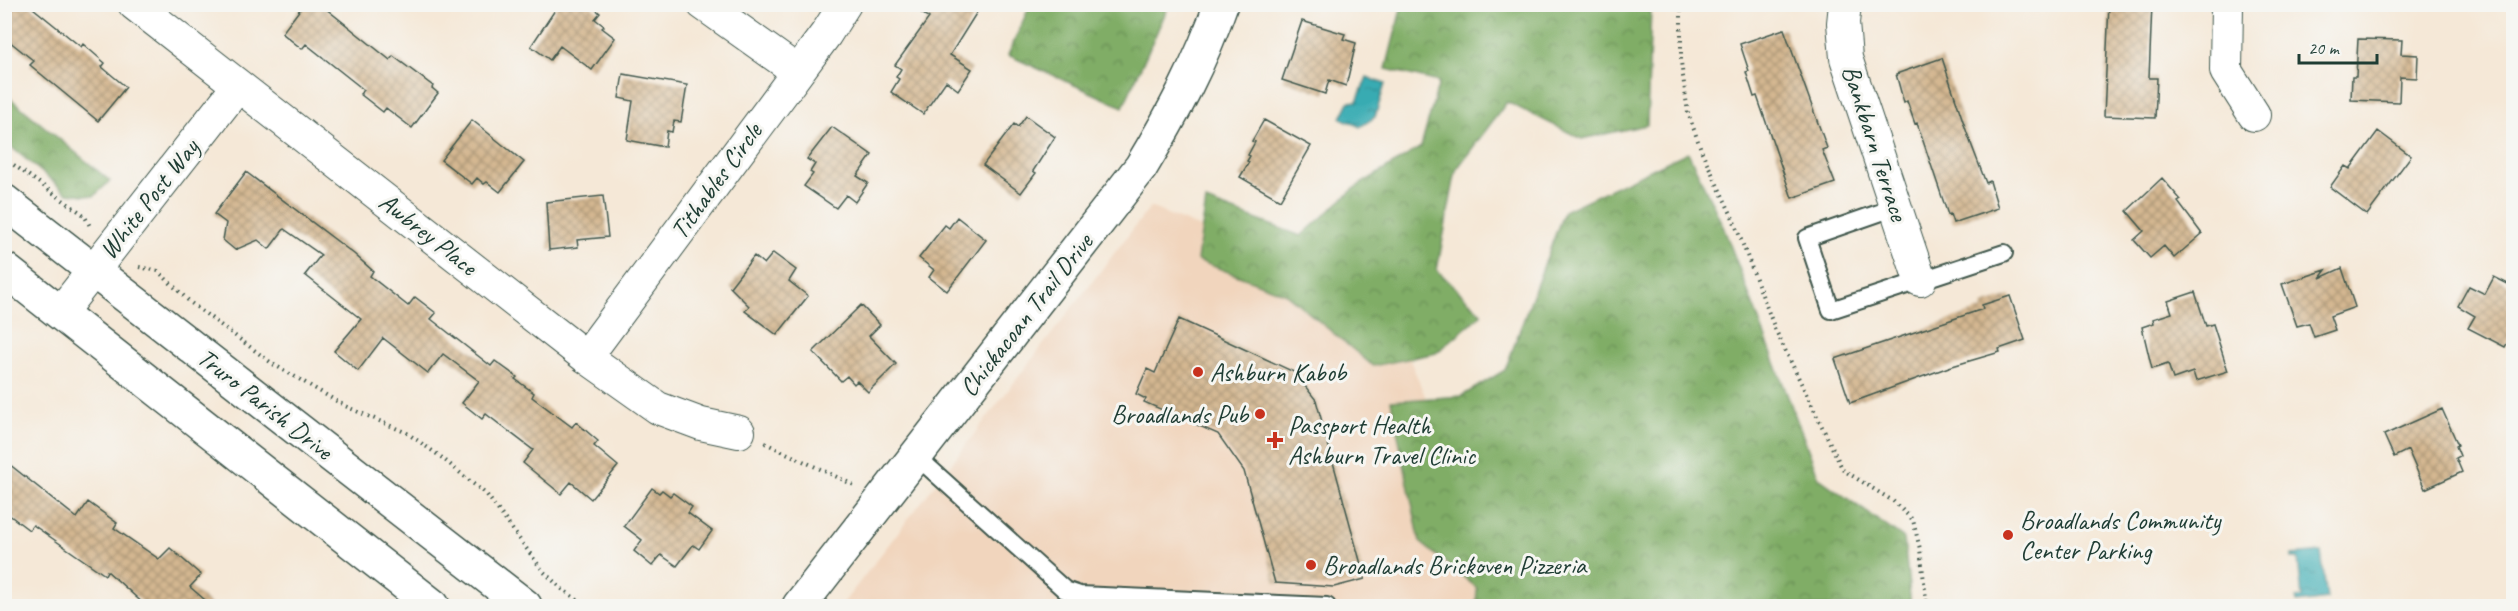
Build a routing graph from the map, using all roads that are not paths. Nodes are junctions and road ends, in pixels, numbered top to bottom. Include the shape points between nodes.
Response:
1 (134, 4) edge
2 (703, 4) edge
3 (845, 4) edge
4 (1221, 4) edge
5 (1845, 4) edge
6 (2227, 4) edge
7 (797, 71) junction
8 (238, 86) junction
9 (2254, 115) dead end
10 (4, 201) edge
11 (1896, 207) junction
12 (2004, 253) dead end
13 (102, 258) junction
14 (4, 269) edge
15 (1920, 280) junction
16 (60, 312) junction
17 (585, 357) junction
18 (739, 432) road end
19 (915, 456) junction
20 (434, 606) edge
21 (525, 606) edge
22 (799, 606) edge
23 (1327, 606) edge

1 - 8 street, Awbrey Place
2 - 7 street
3 - 7 street, Tithables Circle
4 - 19 street, Chickacoan Trail Drive via 1188,85 1142,166
5 - 11 street, Bankbarn Terrace via 1846,58
6 - 9 street via 2226,71
7 - 17 street, Tithables Circle
8 - 13 street, White Post Way
8 - 17 street, Awbrey Place
10 - 13 street, Truro Parish Drive
11 - 15 street, Bankbarn Terrace
11 - 15 lane via 1807,238 1831,310
12 - 15 lane
13 - 16 street, White Post Way
13 - 21 street, Truro Parish Drive
14 - 16 street
16 - 20 street
17 - 18 street, Awbrey Place via 658,408 701,424
19 - 22 street, Chickacoan Trail Drive
19 - 23 lane via 1072,593 1109,598

